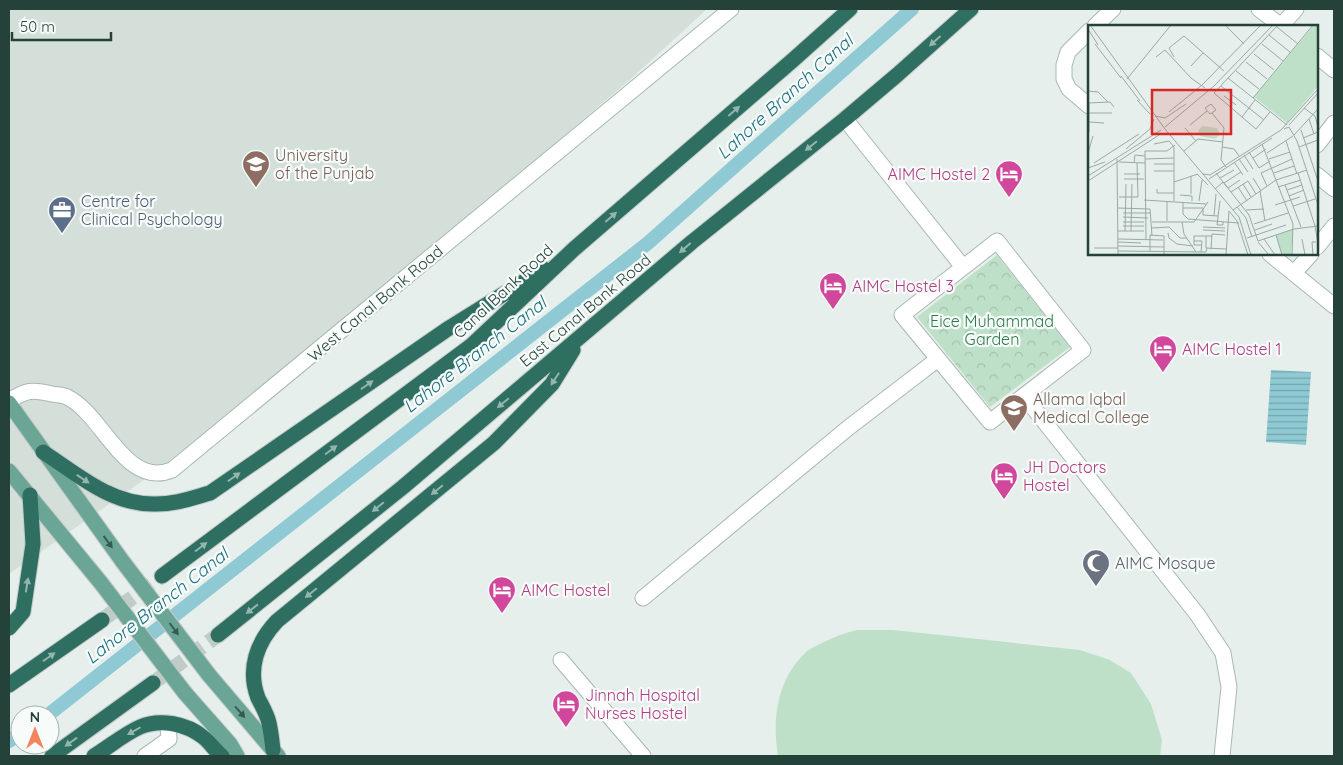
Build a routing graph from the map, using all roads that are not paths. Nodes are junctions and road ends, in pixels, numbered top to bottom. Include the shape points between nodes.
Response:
1 (731, 9) edge
2 (850, 9) edge
3 (971, 9) edge
4 (1113, 9) edge
5 (1259, 9) edge
6 (1296, 9) edge
7 (1095, 25) edge
8 (1280, 25) edge
9 (1282, 25) edge
10 (1088, 32) edge
11 (1318, 57) edge
12 (1334, 69) edge
13 (1088, 105) edge
14 (844, 119) junction
15 (1334, 123) edge
16 (1318, 144) edge
17 (1318, 176) edge
18 (1334, 189) edge
19 (1334, 226) edge
20 (1318, 245) edge
21 (574, 249) junction
22 (1271, 255) edge
23 (1310, 255) edge
24 (963, 267) junction
25 (1294, 274) junction
26 (1334, 306) edge
27 (580, 338) junction
28 (938, 359) junction
29 (1024, 396) junction
30 (9, 402) edge
31 (43, 452) junction
32 (9, 471) edge
33 (30, 495) junction
34 (162, 576) tunnel mouth
35 (643, 598) dead end
36 (102, 620) tunnel mouth
37 (9, 628) edge
38 (218, 635) tunnel mouth
39 (561, 660) dead end
40 (153, 682) tunnel mouth
41 (9, 685) edge
42 (168, 723) junction
43 (275, 753) edge
44 (52, 756) edge
45 (94, 756) edge
46 (145, 756) edge
47 (222, 756) edge
48 (237, 756) edge
49 (643, 756) edge
50 (1222, 756) edge

1 - 30 street, West Canal Bank Road via 172,470 164,474 150,473 137,466 124,456 80,406 67,397 39,391 22,393
21 -> 2 highway, Canal Bank Road
3 -> 14 highway, East Canal Bank Road
4 - 7 street
5 - 8 street
6 - 9 street
10 - 13 street via 1068,52 1064,80 1069,89
11 - 12 street
14 - 24 street
14 -> 27 highway, East Canal Bank Road
15 - 16 street
17 - 18 street
19 - 20 street
31 -> 21 highway via 116,498 135,503 179,502 210,493 450,328
34 -> 21 highway, Canal Bank Road via 472,345
22 - 25 street
23 - 25 street
24 - 28 street via 902,315
24 - 29 street via 997,240 1083,350
25 - 26 street
27 -> 38 highway, East Canal Bank Road via 403,488
27 -> 43 highway via 552,384 494,443 268,631 257,650 254,683 269,721
28 - 29 street via 990,422
28 - 35 street via 848,428
29 - 50 street via 1197,614 1223,653 1229,687
30 - 31 main road
31 -> 43 main road, bridge via 208,675
32 - 33 main road
37 -> 33 highway via 23,612 33,544
33 - 48 main road, bridge
41 -> 36 highway
39 - 49 street
40 -> 44 highway
42 -> 45 highway via 141,727
42 - 46 street via 169,740
42 - 47 highway via 193,730

